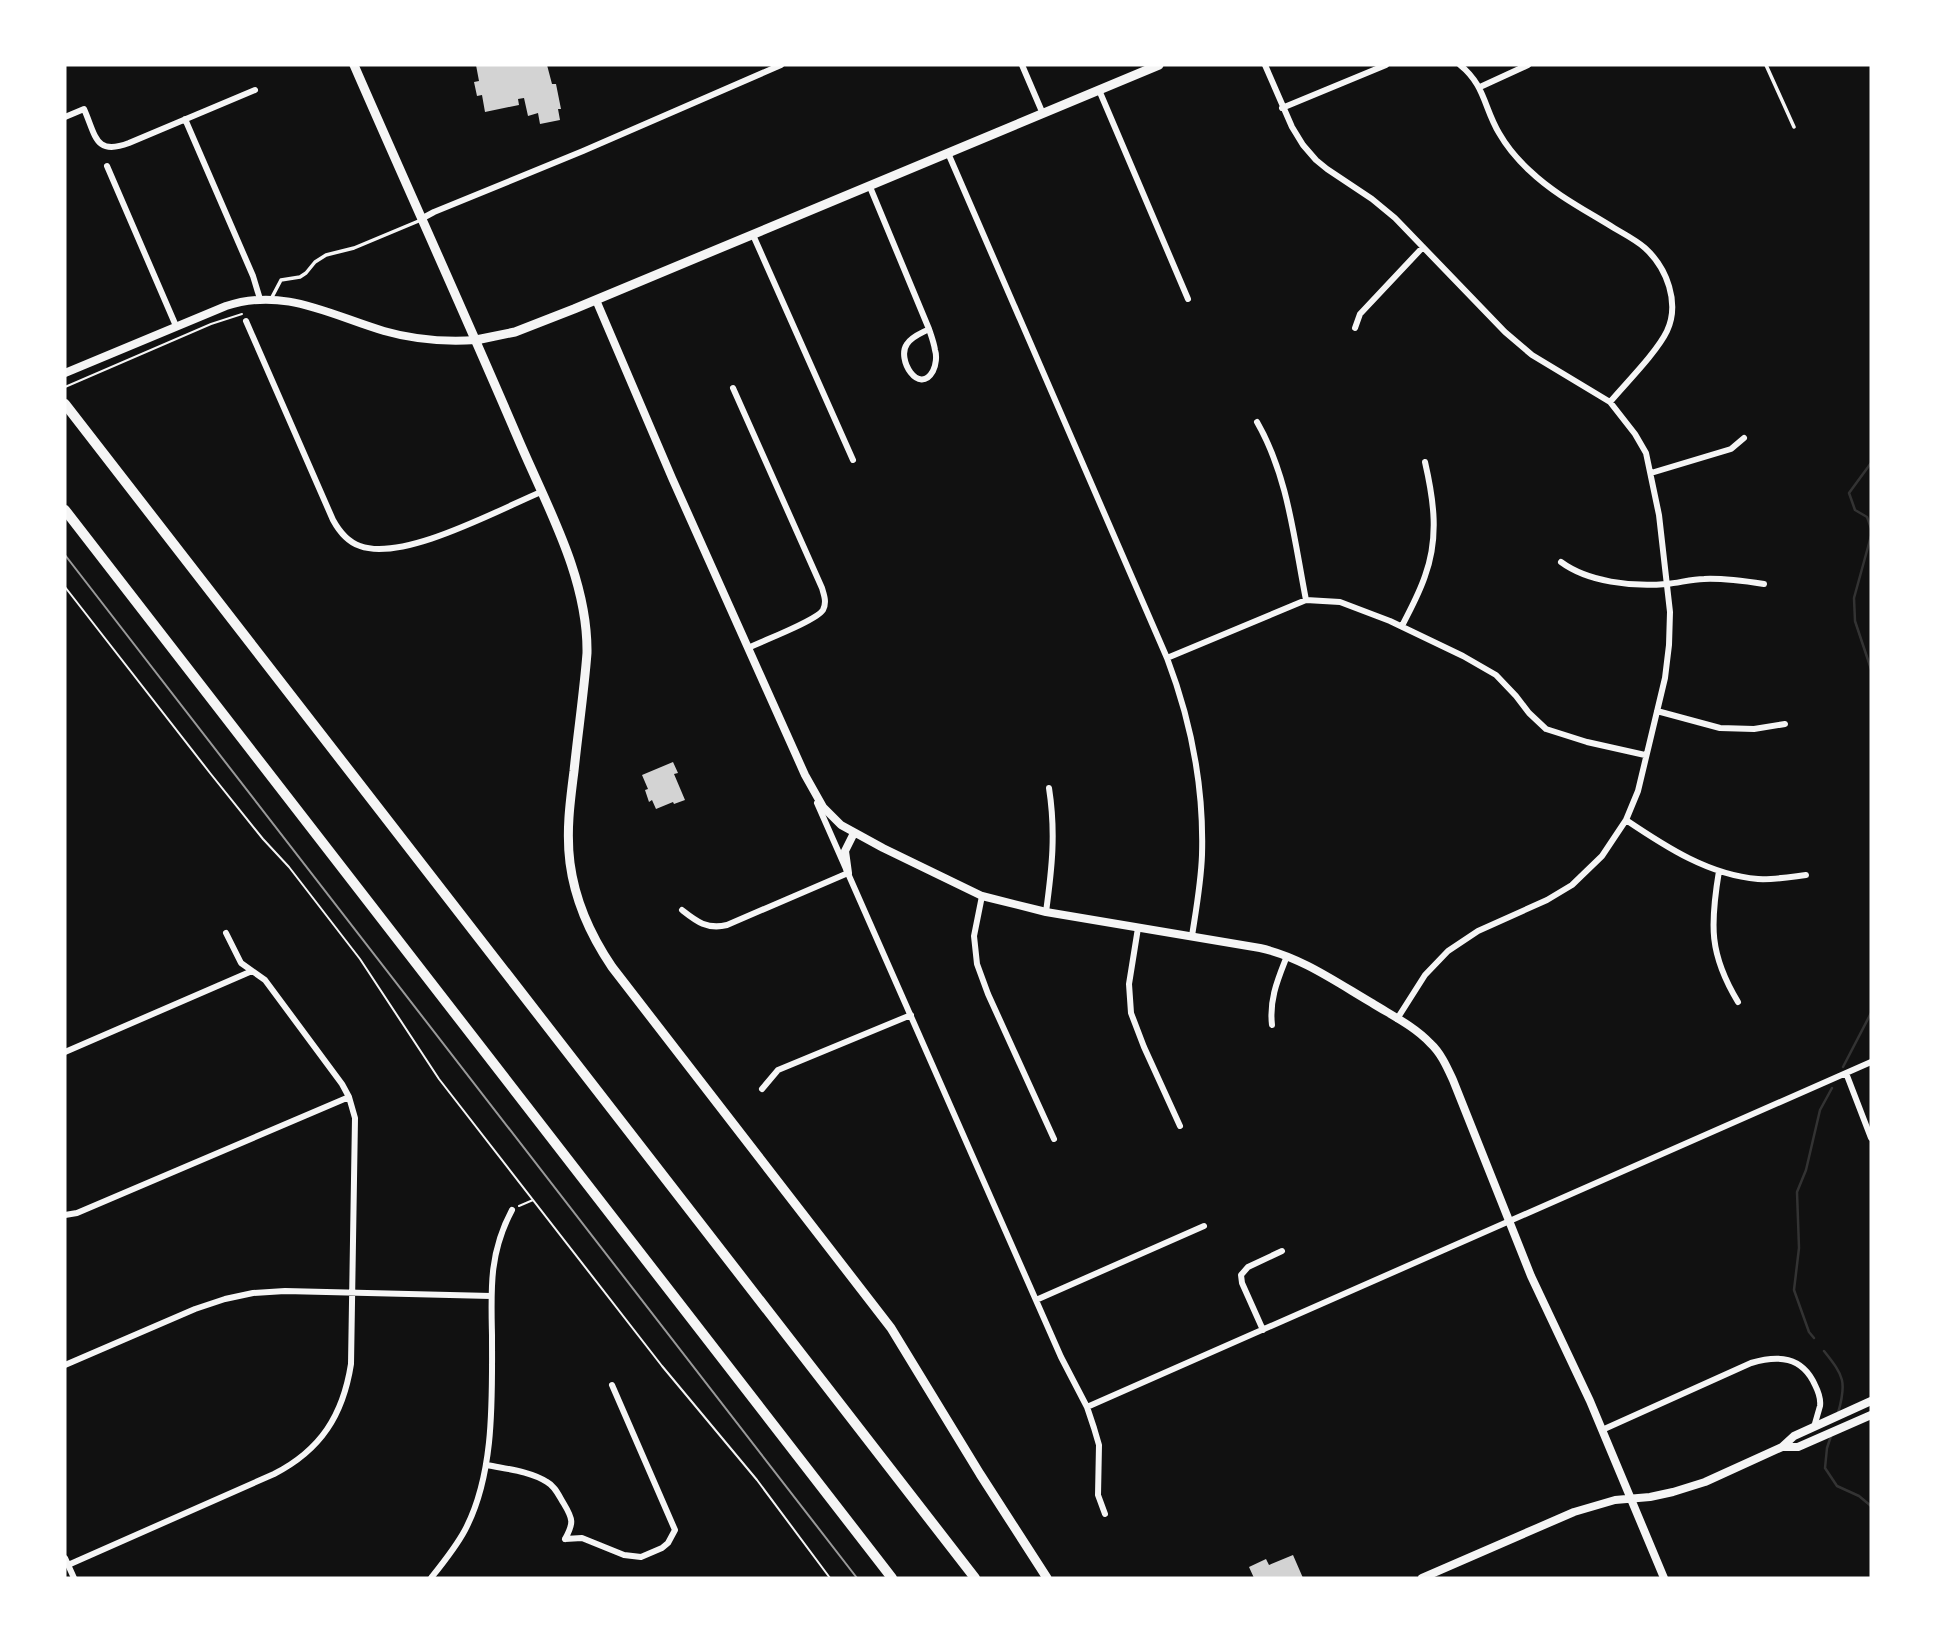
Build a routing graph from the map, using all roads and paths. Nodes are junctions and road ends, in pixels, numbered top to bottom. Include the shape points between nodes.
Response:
1 (354, 65) edge
2 (781, 65) edge
3 (1022, 65) edge
4 (1159, 65) edge
5 (1265, 65) edge
6 (1386, 65) edge
7 (1460, 65) edge
8 (1528, 65) edge
9 (1766, 65) edge
10 (1480, 87) junction
11 (255, 90) dead end
12 (1100, 90) junction
13 (1282, 108) junction
14 (1043, 114) junction
15 (65, 117) edge
16 (185, 119) junction
17 (1794, 127) dead end
18 (948, 153) junction
19 (107, 166) dead end
20 (870, 187) junction
21 (421, 219) junction
22 (753, 235) junction
23 (1423, 247) junction
24 (260, 299) junction
25 (271, 299) junction
26 (1188, 299) dead end
27 (596, 300) junction
28 (244, 317) joint
29 (176, 326) junction
30 (1355, 328) dead end
31 (929, 329) junction
32 (476, 340) junction
33 (65, 373) edge
34 (65, 387) edge
35 (733, 388) dead end
36 (1610, 402) junction
37 (65, 404) edge
38 (1257, 422) dead end
39 (1744, 438) dead end
40 (853, 460) dead end
41 (1425, 463) dead end
42 (1651, 473) junction
43 (541, 492) junction
44 (65, 510) edge
45 (1560, 562) dead end
46 (1666, 584) junction
47 (1764, 584) dead end
48 (65, 587) edge
49 (1306, 600) junction
50 (1402, 626) junction
51 (748, 648) junction
52 (1167, 658) junction
53 (1657, 711) junction
54 (1785, 724) dead end
55 (1645, 755) junction
56 (1049, 788) dead end
57 (812, 790) junction
58 (1626, 820) junction
59 (854, 833) junction
60 (1719, 871) junction
61 (848, 873) junction
62 (1806, 875) dead end
63 (982, 896) junction
64 (682, 910) dead end
65 (1046, 912) junction
66 (1138, 928) junction
67 (226, 933) dead end
68 (1192, 936) junction
69 (1287, 956) junction
70 (253, 971) junction
71 (1738, 1002) dead end
72 (911, 1015) junction
73 (1398, 1019) junction
74 (1272, 1024) dead end
75 (65, 1052) edge
76 (1871, 1062) edge
77 (1846, 1073) junction
78 (762, 1089) dead end
79 (349, 1097) junction
80 (1180, 1126) dead end
81 (1871, 1138) edge
82 (1054, 1139) dead end
83 (534, 1200) junction
84 (512, 1210) joint
85 (65, 1215) edge
86 (1509, 1222) junction
87 (1204, 1226) dead end
88 (1282, 1251) dead end
89 (353, 1293) junction
90 (491, 1296) junction
91 (1035, 1300) junction
92 (1264, 1330) junction
93 (65, 1365) edge
94 (612, 1385) dead end
95 (1868, 1403) edge
96 (1087, 1407) junction
97 (1871, 1415) edge
98 (1814, 1427) junction
99 (1602, 1430) junction
100 (1782, 1447) junction
101 (487, 1465) junction
102 (1631, 1499) junction
103 (1105, 1514) dead end
104 (66, 1561) edge
105 (74, 1578) edge
106 (431, 1578) edge
107 (830, 1578) edge
108 (892, 1578) edge
109 (975, 1578) edge
110 (1046, 1578) edge
111 (1422, 1578) edge
112 (1664, 1578) edge

1 - 21 main road
2 - 21 street
3 - 14 street
4 - 12 main road
5 - 13 street
6 - 13 street
7 - 10 street
8 - 10 street
9 - 17 lane
10 - 36 street via 1499,134 1529,170 1554,191 1640,244 1667,279 1672,307 1667,332
11 - 16 street
12 - 14 main road
12 - 26 street
13 - 23 street via 1316,160 1380,205
14 - 18 main road
15 - 16 street via 84,109 99,143 107,148
16 - 24 street
18 - 20 main road
18 - 52 street
19 - 29 street
20 - 22 main road
20 - 31 street
21 - 25 lane via 320,258 300,277 281,280
21 - 32 main road
22 - 27 main road
22 - 40 street
23 - 30 street via 1360,314
23 - 36 street via 1532,355
24 - 25 street
24 - 29 street via 226,306
25 - 32 street via 306,304 421,340
27 - 32 main road via 526,329
27 - 51 street
28 - 34 path via 211,324
28 - 43 street via 333,520 358,546 387,549 419,543
29 - 33 street
31 - 31 street via 935,366 932,375 919,380 908,369 904,347
32 - 43 main road
35 - 51 street via 825,598 825,607 816,617
36 - 42 street via 1646,453
37 - 109 highway
38 - 49 street via 1281,474
39 - 42 street via 1731,449
41 - 50 street via 1435,536 1425,579
42 - 46 street
43 - 110 main road via 575,573 587,631 568,839 574,884 589,927 612,967 891,1328
44 - 108 highway
45 - 46 street via 1582,575 1615,582
46 - 47 street via 1715,579
46 - 53 street via 1669,645
48 - 83 path via 377,981 427,1063
49 - 50 street via 1348,604
49 - 52 street
50 - 55 street via 1496,675 1546,729
51 - 57 street
52 - 68 street via 1185,711 1199,782 1202,858
53 - 54 street via 1720,728
53 - 55 street
55 - 58 street
56 - 65 street via 1054,840
57 - 59 street via 831,816
57 - 61 street
58 - 60 street via 1666,847
58 - 73 street via 1602,856 1569,887 1478,931 1448,951 1425,975
59 - 61 street via 845,851
59 - 63 street
60 - 62 street via 1759,879
60 - 71 street via 1713,911 1715,950
61 - 64 street via 716,928
61 - 72 street
63 - 65 street
63 - 82 street via 975,936 977,964
65 - 66 street
66 - 68 street
66 - 80 street via 1129,984 1131,1013
67 - 70 street via 241,963
68 - 69 street
69 - 73 street
69 - 74 street via 1272,996
70 - 75 street
70 - 79 street via 265,980
72 - 78 street via 778,1070
72 - 91 street
73 - 86 street via 1430,1042 1448,1068
76 - 77 street
77 - 81 street
77 - 86 street
79 - 85 street
79 - 89 street via 355,1118
83 - 84 path
83 - 107 path
84 - 90 street via 497,1243
86 - 92 street
86 - 99 street
87 - 91 street
88 - 92 street via 1241,1275
89 - 90 street
89 - 93 street via 285,1291 225,1299
89 - 104 street via 348,1385 334,1419 311,1449 274,1474
90 - 101 street
91 - 96 street
92 - 96 street
94 - 101 street via 674,1530 662,1548 641,1557 582,1538 565,1539 572,1526 570,1515 555,1489 536,1477
95 - 98 street
96 - 103 street via 1098,1445 1098,1495
97 - 100 street via 1798,1447
98 - 99 street via 1821,1404 1818,1390 1807,1370 1782,1358 1751,1363
98 - 100 street
99 - 102 street
100 - 102 street via 1698,1485
101 - 106 street via 465,1531
102 - 111 street via 1574,1512
102 - 112 street
104 - 105 street

